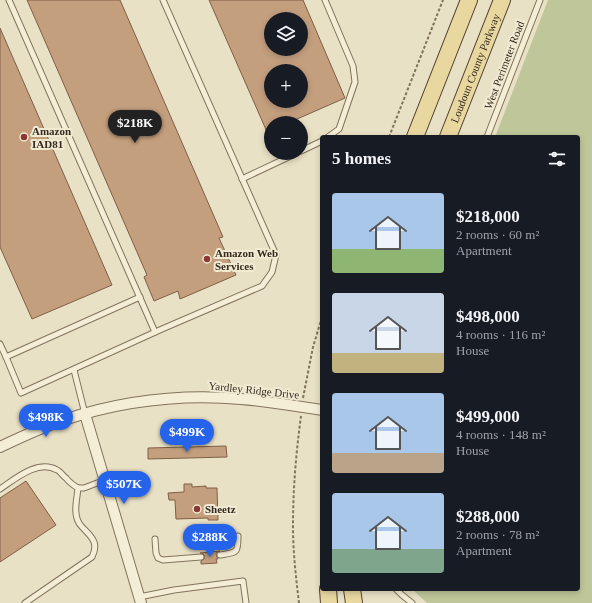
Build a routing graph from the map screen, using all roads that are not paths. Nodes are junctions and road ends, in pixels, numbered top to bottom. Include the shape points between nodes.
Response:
1 (9, 0) edge
2 (163, 0) edge
3 (325, 0) edge
4 (469, 0) edge
5 (502, 0) edge
6 (540, 0) edge
7 (331, 135) edge
8 (416, 135) edge
9 (449, 135) edge
10 (488, 135) edge
11 (320, 142) edge
12 (308, 148) edge
13 (282, 160) edge
14 (242, 179) junction
15 (140, 297) junction
16 (155, 332) junction
17 (0, 344) edge
18 (6, 357) junction
19 (74, 370) junction
20 (320, 410) edge
21 (86, 414) junction
22 (0, 447) edge
23 (105, 480) junction
24 (0, 488) edge
25 (78, 488) junction
26 (238, 536) dead end
27 (155, 539) dead end
28 (220, 554) dead end
29 (201, 557) dead end
30 (328, 591) edge
31 (352, 591) edge
32 (398, 591) edge
33 (140, 600) edge
34 (25, 603) edge
35 (246, 603) edge
36 (329, 603) edge
37 (354, 603) edge
38 (412, 603) edge

1 - 15 lane
2 - 14 lane
3 - 7 lane via 353,66 355,82 339,129
4 - 8 main road
5 - 9 main road, Loudoun County Parkway
6 - 10 lane, West Perimeter Road
11 - 12 lane
13 - 14 lane
14 - 16 lane via 276,255 272,272 262,286
15 - 16 lane
15 - 18 lane
16 - 19 lane
17 - 18 lane
18 - 19 lane via 21,393
19 - 21 lane
20 - 21 street, Yardley Ridge Drive via 241,399 198,397 148,401
21 - 22 street, Yardley Ridge Drive via 41,428
21 - 23 street
23 - 25 lane
23 - 33 street
24 - 25 lane via 33,468 50,467
25 - 34 lane via 76,513 79,523 95,544 95,551 92,557
26 - 28 lane via 238,546 234,553
27 - 29 lane via 156,553 158,558 163,560
30 - 36 main road
31 - 37 main road
32 - 38 lane
33 - 35 lane via 174,590 243,581

